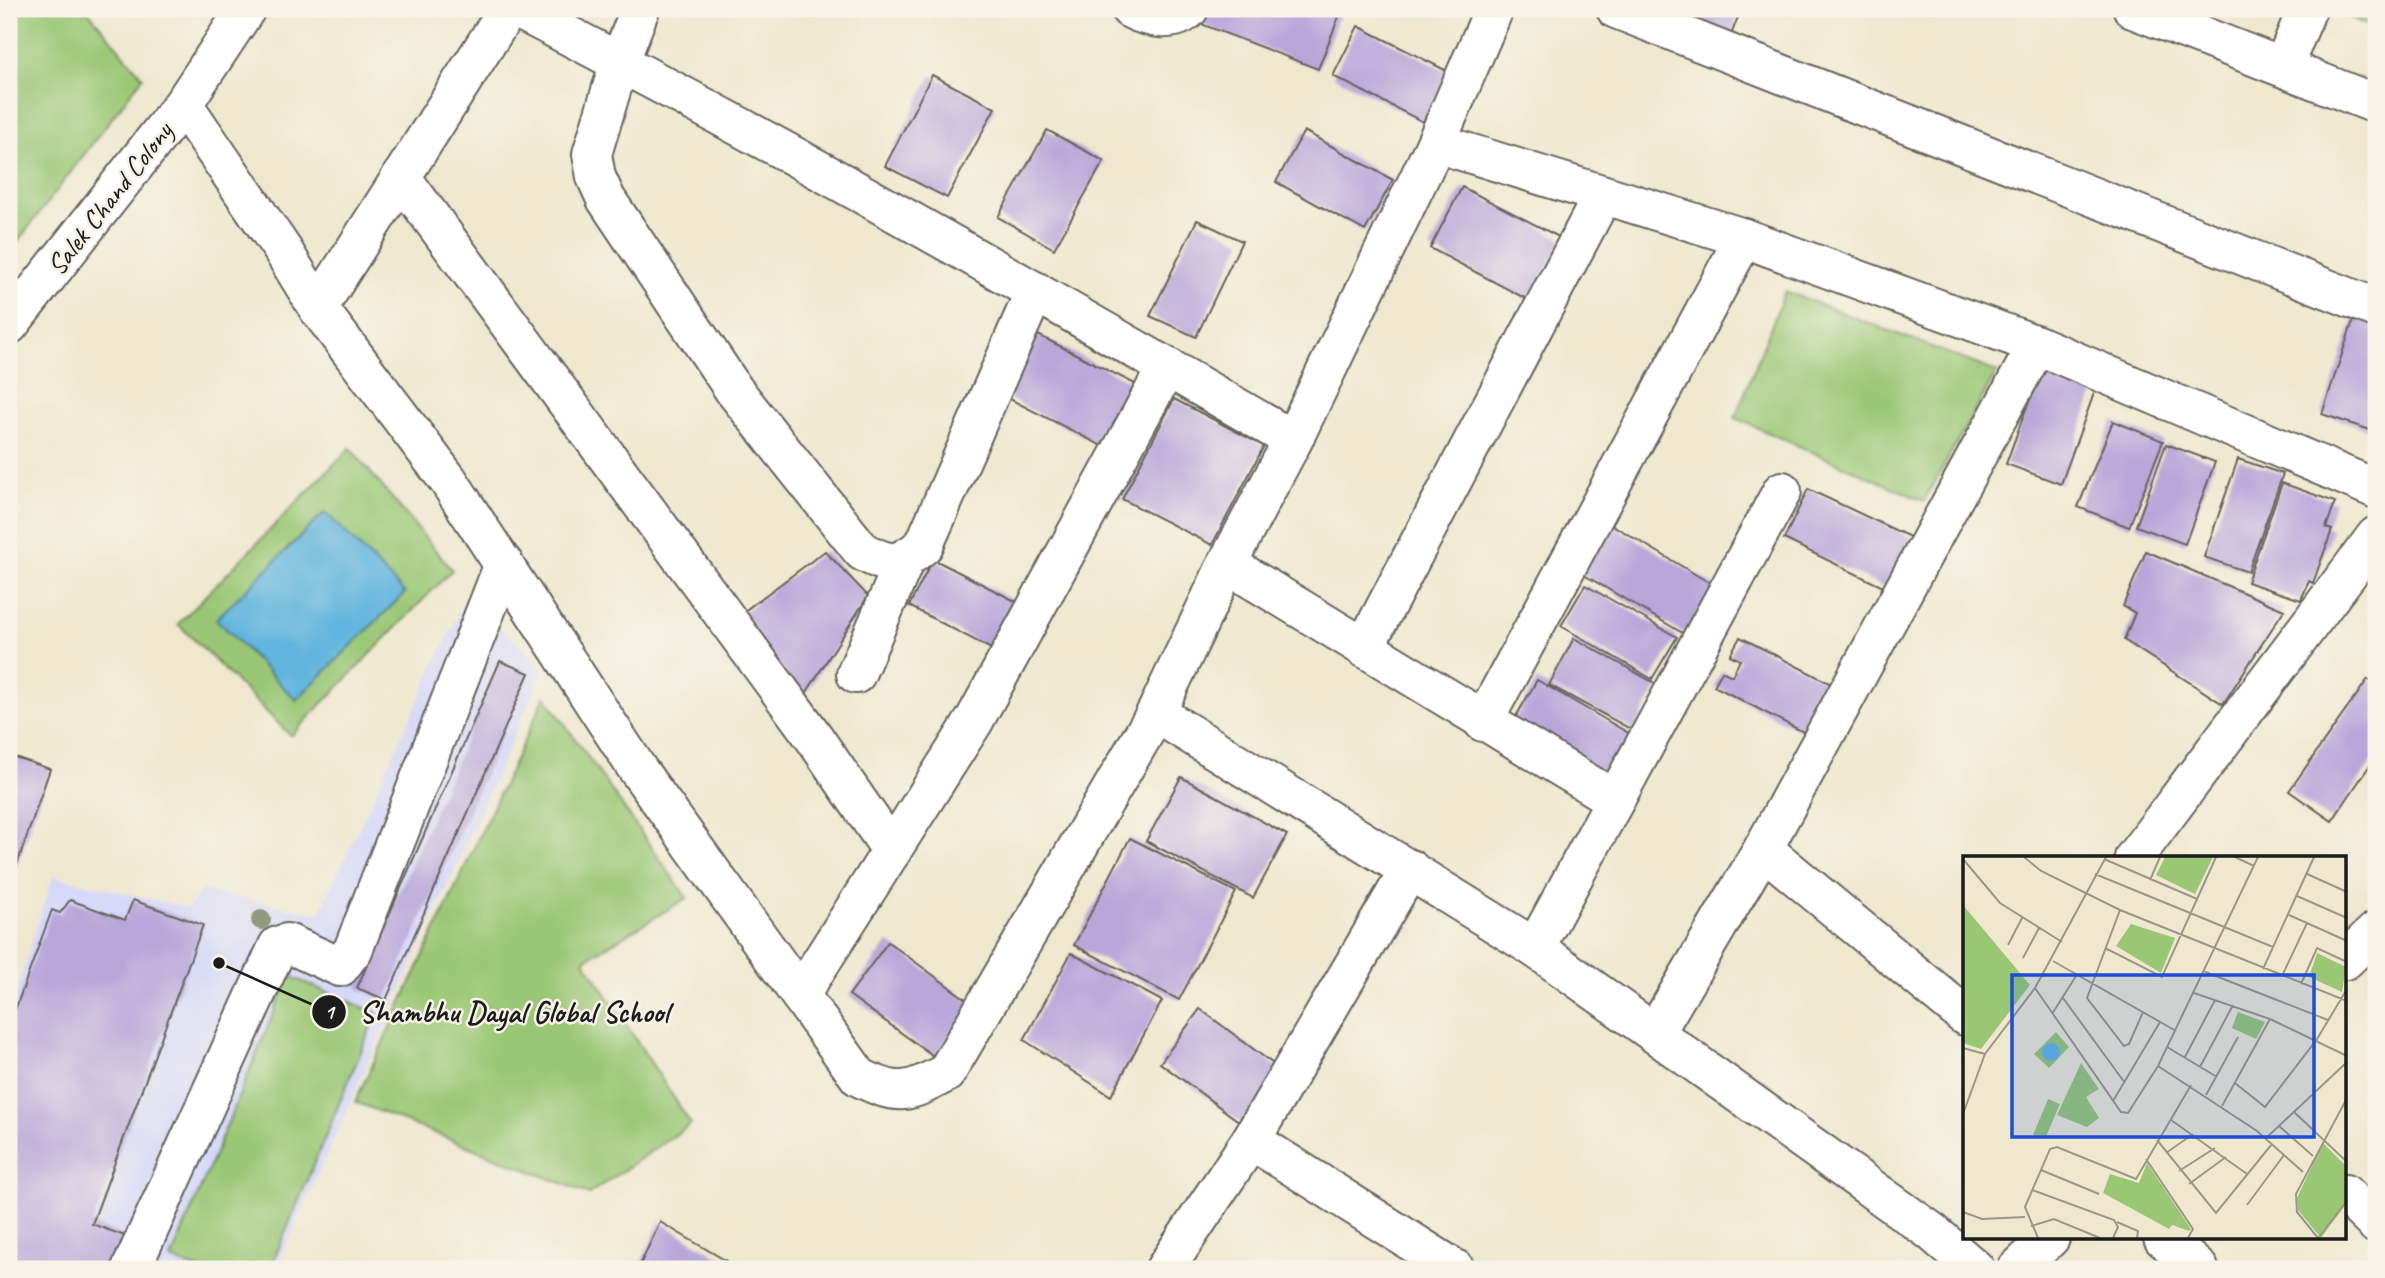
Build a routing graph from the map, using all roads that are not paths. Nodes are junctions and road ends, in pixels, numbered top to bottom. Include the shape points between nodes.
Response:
1 (246, 9) edge
2 (508, 9) edge
3 (517, 9) edge
4 (640, 9) edge
5 (1130, 9) edge
6 (1189, 9) edge
7 (1494, 9) edge
8 (1616, 9) edge
9 (2133, 9) edge
10 (2307, 9) edge
11 (620, 61) junction
12 (2283, 67) junction
13 (183, 104) junction
14 (2376, 104) edge
15 (1436, 143) junction
16 (401, 177) junction
17 (1603, 195) junction
18 (1744, 238) junction
19 (1035, 291) junction
20 (318, 308) junction
21 (2376, 308) edge
22 (9, 325) edge
23 (2038, 345) junction
24 (1167, 367) junction
25 (1293, 440) junction
26 (2376, 489) edge
27 (1782, 491) dead end
28 (2376, 536) edge
29 (904, 562) junction
30 (504, 564) junction
31 (1227, 564) junction
32 (1364, 648) junction
33 (856, 674) dead end
34 (1156, 713) junction
35 (1483, 722) junction
36 (1615, 800) junction
37 (1763, 849) junction
38 (892, 851) junction
39 (2136, 856) edge
40 (1410, 869) junction
41 (2376, 930) edge
42 (1535, 948) junction
43 (2346, 959) edge
44 (800, 995) junction
45 (1963, 1014) edge
46 (1655, 1033) junction
47 (1251, 1140) junction
48 (2346, 1195) edge
49 (2376, 1224) edge
50 (2048, 1240) edge
51 (2165, 1240) edge
52 (1427, 1263) edge
53 (131, 1269) edge
54 (1165, 1269) edge
55 (1975, 1269) edge
56 (2017, 1269) edge
57 (2199, 1269) edge

1 - 13 street, Salek Chand Colony
2 - 16 street
3 - 11 street
4 - 11 street
5 - 6 street via 1159,19
7 - 15 street
8 - 21 street
9 - 12 street
10 - 12 street
11 - 19 street
11 - 29 street via 592,154 606,199 734,390 862,551 882,562
12 - 14 street
13 - 20 street
13 - 22 street, Salek Chand Colony
15 - 17 street
15 - 25 street
16 - 20 street
16 - 38 street via 813,736
17 - 18 street
17 - 32 street
18 - 23 street
18 - 35 street
19 - 24 street
19 - 29 street via 924,545
20 - 30 street
23 - 26 street
23 - 37 street
24 - 25 street
24 - 38 street via 974,721
25 - 31 street
27 - 36 street
28 - 39 street
29 - 33 street
30 - 44 street via 638,770
30 - 53 street via 353,950 340,967 287,943 278,946
31 - 32 street
31 - 34 street
32 - 35 street
34 - 40 street
34 - 44 street via 946,1073 913,1090 884,1089 859,1077
35 - 36 street
36 - 42 street
37 - 45 street
37 - 46 street
38 - 44 street
40 - 42 street
40 - 47 street
41 - 43 street
42 - 46 street
46 - 55 street via 1932,1232
47 - 52 street
47 - 54 street
48 - 49 street
50 - 56 street
51 - 57 street

